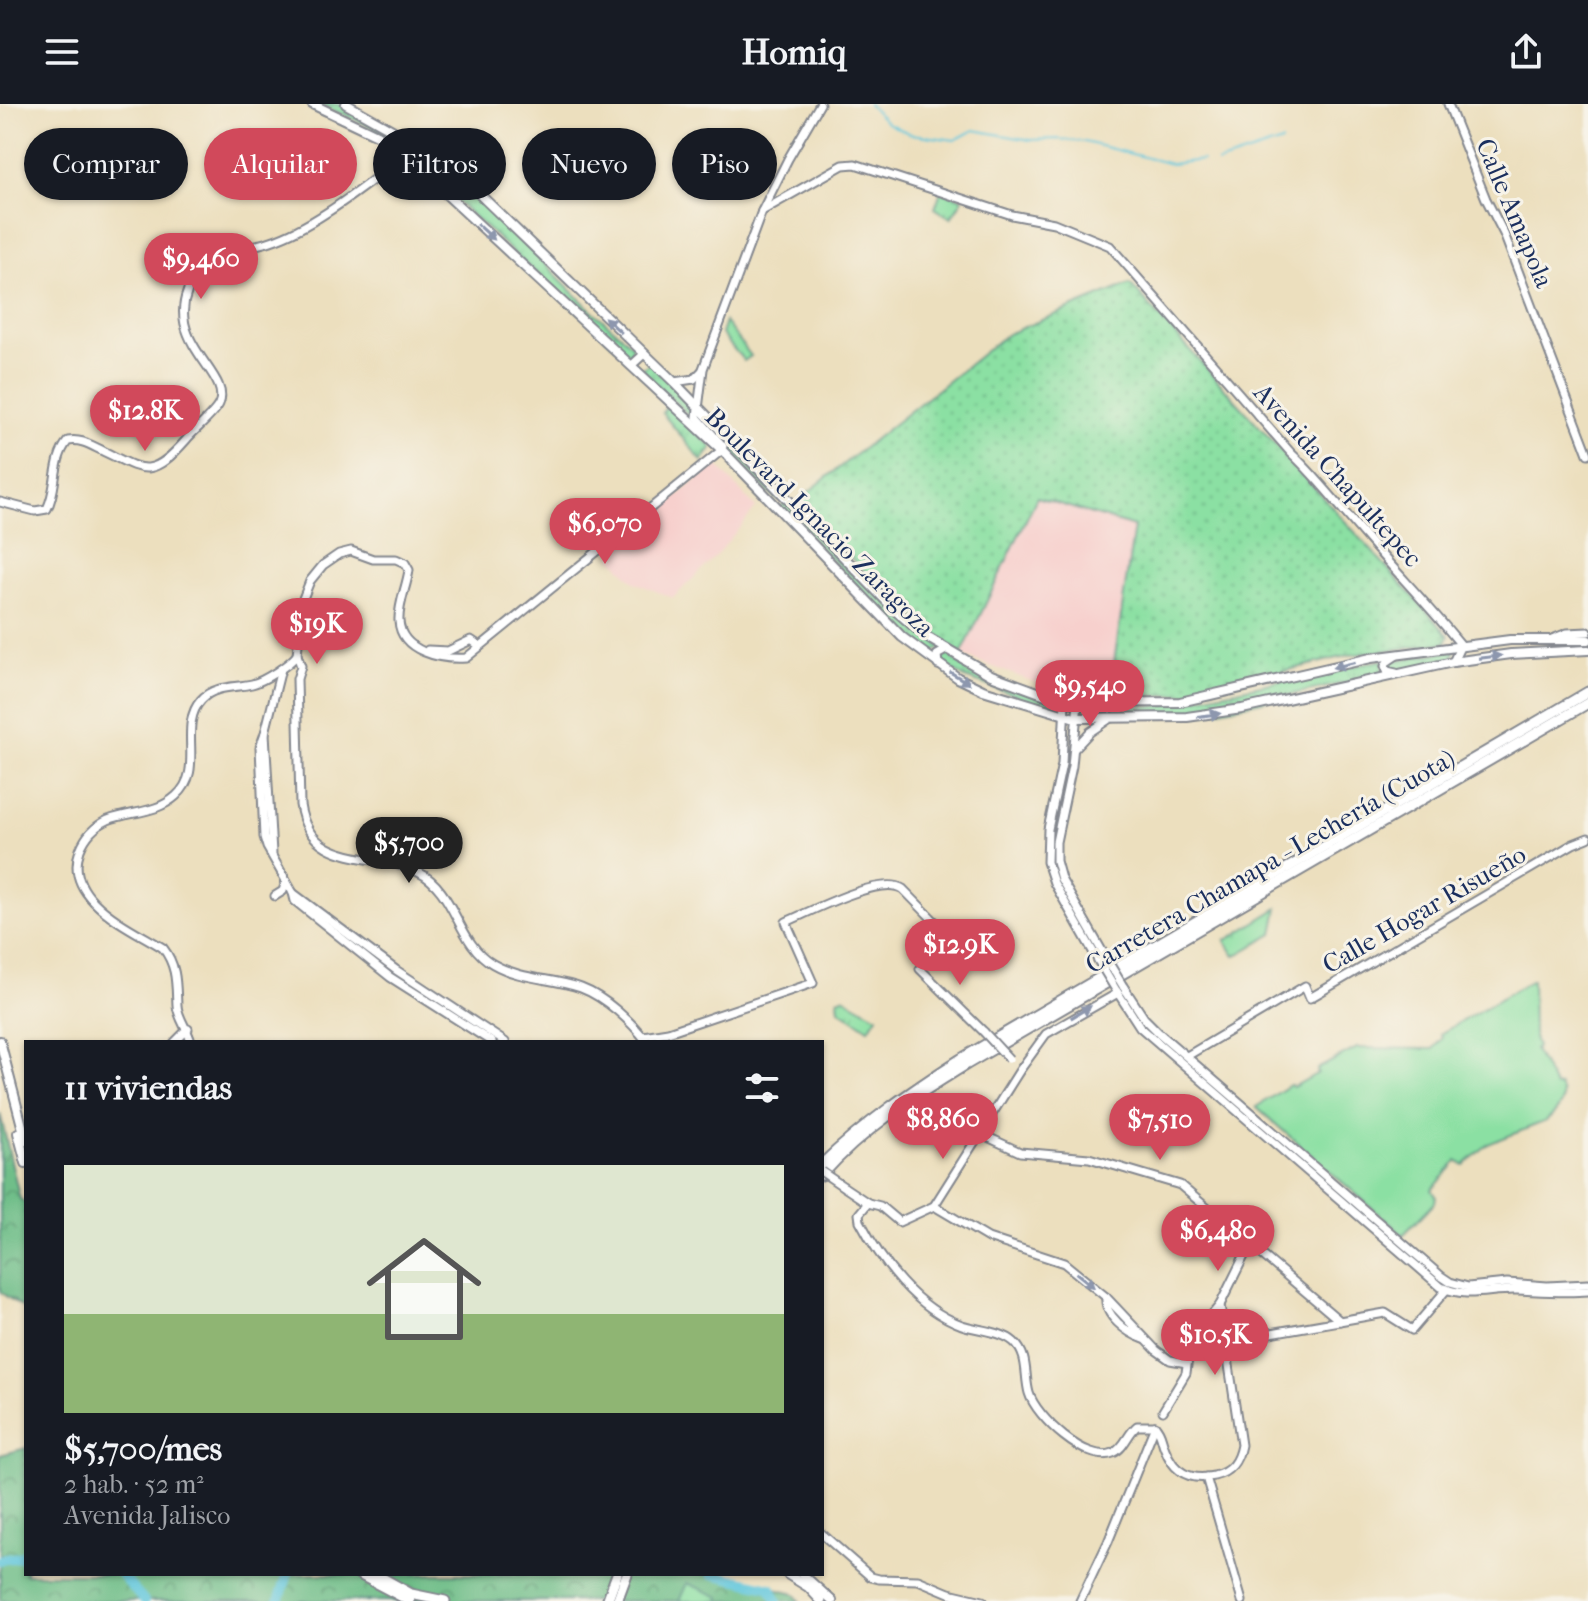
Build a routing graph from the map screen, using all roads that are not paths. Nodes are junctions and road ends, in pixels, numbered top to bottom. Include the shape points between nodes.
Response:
1 (312, 104) edge
2 (346, 104) edge
3 (1448, 104) edge
4 (815, 106) edge
5 (373, 133) edge
6 (373, 178) edge
7 (453, 200) edge
8 (762, 211) junction
9 (644, 354) junction
10 (632, 365) junction
11 (703, 369) junction
12 (674, 382) junction
13 (699, 408) junction
14 (722, 450) junction
15 (1588, 454) edge
16 (744, 473) junction
17 (0, 502) edge
18 (1588, 632) edge
19 (1551, 639) junction
20 (1588, 640) edge
21 (1461, 645) junction
22 (480, 646) junction
23 (421, 649) junction
24 (946, 650) junction
25 (1588, 650) edge
26 (1399, 654) junction
27 (297, 655) junction
28 (1453, 662) junction
29 (938, 665) junction
30 (282, 668) junction
31 (1402, 673) junction
32 (297, 679) junction
33 (1588, 692) edge
34 (1065, 702) junction
35 (1078, 703) junction
36 (1588, 703) edge
37 (1062, 716) junction
38 (1075, 718) junction
39 (1109, 719) junction
40 (1074, 749) junction
41 (1588, 838) edge
42 (286, 881) junction
43 (293, 893) junction
44 (275, 896) dead end
45 (1075, 913) junction
46 (1119, 990) junction
47 (188, 1029) junction
48 (645, 1039) edge
49 (177, 1040) edge
50 (191, 1040) edge
51 (489, 1040) edge
52 (502, 1040) edge
53 (0, 1041) edge
54 (1187, 1056) junction
55 (0, 1063) edge
56 (1020, 1070) junction
57 (1210, 1083) junction
58 (24, 1133) edge
59 (981, 1134) junction
60 (24, 1155) edge
61 (824, 1162) edge
62 (824, 1172) edge
63 (824, 1175) edge
64 (868, 1203) junction
65 (934, 1206) junction
66 (1250, 1244) junction
67 (1588, 1284) edge
68 (1447, 1289) junction
69 (1588, 1291) edge
70 (1220, 1305) junction
71 (1340, 1321) junction
72 (1225, 1341) junction
73 (1188, 1361) junction
74 (1163, 1411) dead end
75 (1155, 1426) junction
76 (1206, 1477) junction
77 (824, 1536) edge
78 (363, 1576) edge
79 (379, 1576) edge
80 (616, 1576) edge
81 (626, 1576) edge
82 (790, 1576) edge
83 (804, 1576) edge
84 (410, 1601) edge
85 (445, 1601) edge
86 (607, 1601) edge
87 (617, 1601) edge
88 (821, 1601) edge
89 (832, 1601) edge
90 (983, 1601) edge
91 (1080, 1601) edge
92 (1242, 1601) edge

1 - 5 main road, Boulevard Ignacio Zaragoza
9 -> 2 main road, Boulevard Ignacio Zaragoza via 464,180
3 - 15 street, Calle Amapola
4 - 8 street
6 - 17 street via 297,230 224,254 199,271 186,297 185,325 221,395 217,408 166,462 139,467 84,442 68,441 47,509
7 -> 10 main road, Boulevard Ignacio Zaragoza
8 - 11 street
8 - 21 street, Avenida Chapultepec via 843,165 855,164 1012,215 1054,223 1110,246
9 - 10 street
9 - 12 main road, Boulevard Ignacio Zaragoza
10 - 14 main road, Boulevard Ignacio Zaragoza
11 - 12 street via 694,379
11 - 13 street
12 - 13 main road, Boulevard Ignacio Zaragoza
13 - 16 street via 699,422
13 - 24 main road, Boulevard Ignacio Zaragoza via 897,612
14 - 16 main road, Boulevard Ignacio Zaragoza
14 - 22 street
16 - 29 main road, Boulevard Ignacio Zaragoza via 902,637
18 - 19 street
19 - 20 main road, Boulevard Ignacio Zaragoza
19 - 21 main road, Boulevard Ignacio Zaragoza
21 - 26 main road, Boulevard Ignacio Zaragoza
21 - 28 street
22 - 23 street via 471,640 448,651
22 - 23 street via 466,658 440,658
23 - 27 street via 403,634 399,623 408,566 351,551 327,561 310,581 302,601
24 - 29 street via 937,655
24 - 34 main road, Boulevard Ignacio Zaragoza via 991,675
28 -> 25 main road, Boulevard Ignacio Zaragoza
26 - 31 street via 1385,669
26 -> 35 main road, Boulevard Ignacio Zaragoza via 1197,700
27 - 30 street
27 - 32 street
28 - 31 main road, Boulevard Ignacio Zaragoza
29 -> 37 main road, Boulevard Ignacio Zaragoza via 971,685
30 - 32 street
30 - 42 street via 265,733 272,853
30 - 47 street via 255,684 222,689 200,700 192,719 192,768 177,796 154,809 105,821 81,848 78,872 87,897 170,957 177,1006
39 -> 31 main road, Boulevard Ignacio Zaragoza via 1210,715
32 - 48 street via 300,805 305,822 323,845 346,857 417,871 434,883 485,959 523,976 590,993
33 - 61 highway, Carretera Chamapa - Lechería (Cuota) via 961,1059 888,1107
34 - 35 main road, Boulevard Ignacio Zaragoza
34 - 37 street
35 - 38 street
36 - 62 highway, Carretera Chamapa - Lechería (Cuota) via 967,1064 903,1105
37 - 38 main road, Boulevard Ignacio Zaragoza
37 - 45 street via 1062,764 1047,853 1054,883
38 - 39 main road, Boulevard Ignacio Zaragoza
38 - 40 street
39 - 40 street
40 - 45 street via 1056,853
41 - 54 street, Calle Hogar Risueño via 1310,998 1305,986
42 - 43 street
42 - 44 street
43 - 51 street via 297,903 378,968
43 - 52 street
45 - 46 street, bridge
46 - 54 street
56 -> 46 street via 1046,1034
46 - 57 street via 1135,1021
47 - 49 street
47 - 50 street
48 - 56 street, bridge via 813,983 786,922 872,888 897,885 952,939 920,969
53 - 58 main road
54 - 57 street
55 - 60 main road
56 - 59 street
57 - 67 street via 1450,1282 1480,1287
57 - 68 street
59 - 65 street
59 - 66 street via 1020,1152 1079,1157 1180,1185
63 - 64 street, bridge
64 - 65 street via 899,1222
64 - 75 street via 860,1221 902,1283 957,1323 1010,1338 1021,1350 1033,1404 1057,1430 1091,1453 1106,1455 1118,1451 1137,1426
65 -> 73 street via 988,1238 1064,1263 1106,1297 1109,1313 1132,1333 1162,1355
66 - 70 street
66 - 71 street
68 - 69 street via 1479,1294
68 - 71 street via 1412,1330 1385,1313
70 - 72 street
70 - 73 street via 1196,1337
71 - 72 street
72 - 76 street via 1241,1445 1234,1465
73 - 74 street
75 - 76 street via 1183,1475
75 - 91 street
76 - 92 street
77 - 90 street via 871,1577 918,1580
78 - 84 highway
79 - 85 highway via 411,1594
80 - 86 highway
81 - 87 highway
82 - 88 main road
83 - 89 main road

